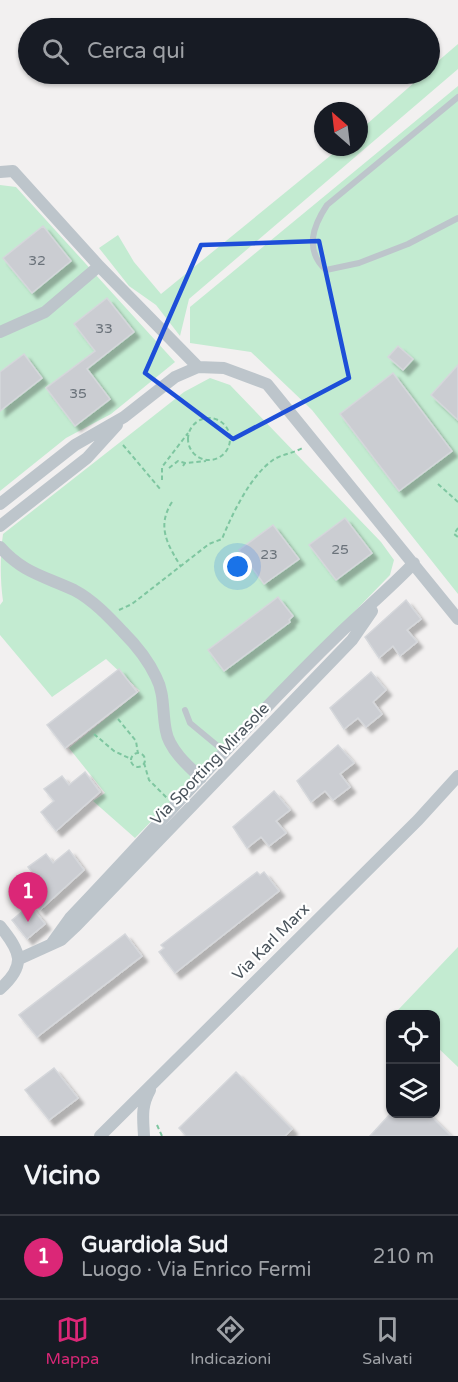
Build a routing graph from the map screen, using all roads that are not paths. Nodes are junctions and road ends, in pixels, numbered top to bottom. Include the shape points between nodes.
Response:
1 (458, 97) edge
2 (0, 172) edge
3 (458, 218) edge
4 (99, 266) junction
5 (0, 332) edge
6 (198, 367) junction
7 (124, 417) junction
8 (0, 504) edge
9 (0, 526) edge
10 (0, 547) edge
11 (414, 563) junction
12 (382, 597) junction
13 (458, 619) edge
14 (185, 710) dead end
15 (226, 753) junction
16 (458, 776) edge
17 (201, 778) junction
18 (0, 926) edge
19 (52, 943) junction
20 (19, 959) junction
21 (0, 989) edge
22 (155, 1081) junction
23 (117, 1118) junction
24 (103, 1134) edge
25 (145, 1135) edge

1 - 3 lane via 327,205 314,224 317,262 326,270 359,263
2 - 4 street via 13,171
4 - 5 street via 45,312
4 - 6 street
6 - 7 street via 175,376
6 - 11 street via 224,368 267,384
7 - 8 street via 75,445
7 - 9 street via 87,458
10 - 17 street, Via Sporting Mirasole via 33,574 93,602 142,654 162,695 170,741
11 - 12 street, Via Sporting Mirasole
11 - 13 street
12 - 15 street, Via Sporting Mirasole via 341,632
12 - 19 street, Via Sporting Mirasole via 352,640 77,925 62,940
14 - 15 lane via 190,723
15 - 17 street, Via Sporting Mirasole
16 - 22 street, Via Karl Marx
17 - 19 street, Via Sporting Mirasole via 70,918
18 - 20 street
19 - 20 street, Via Sporting Mirasole
20 - 21 street via 15,974
22 - 23 street, Via Karl Marx
22 - 25 street via 144,1102
23 - 24 street, Via Karl Marx
23 - 25 street via 136,1120

